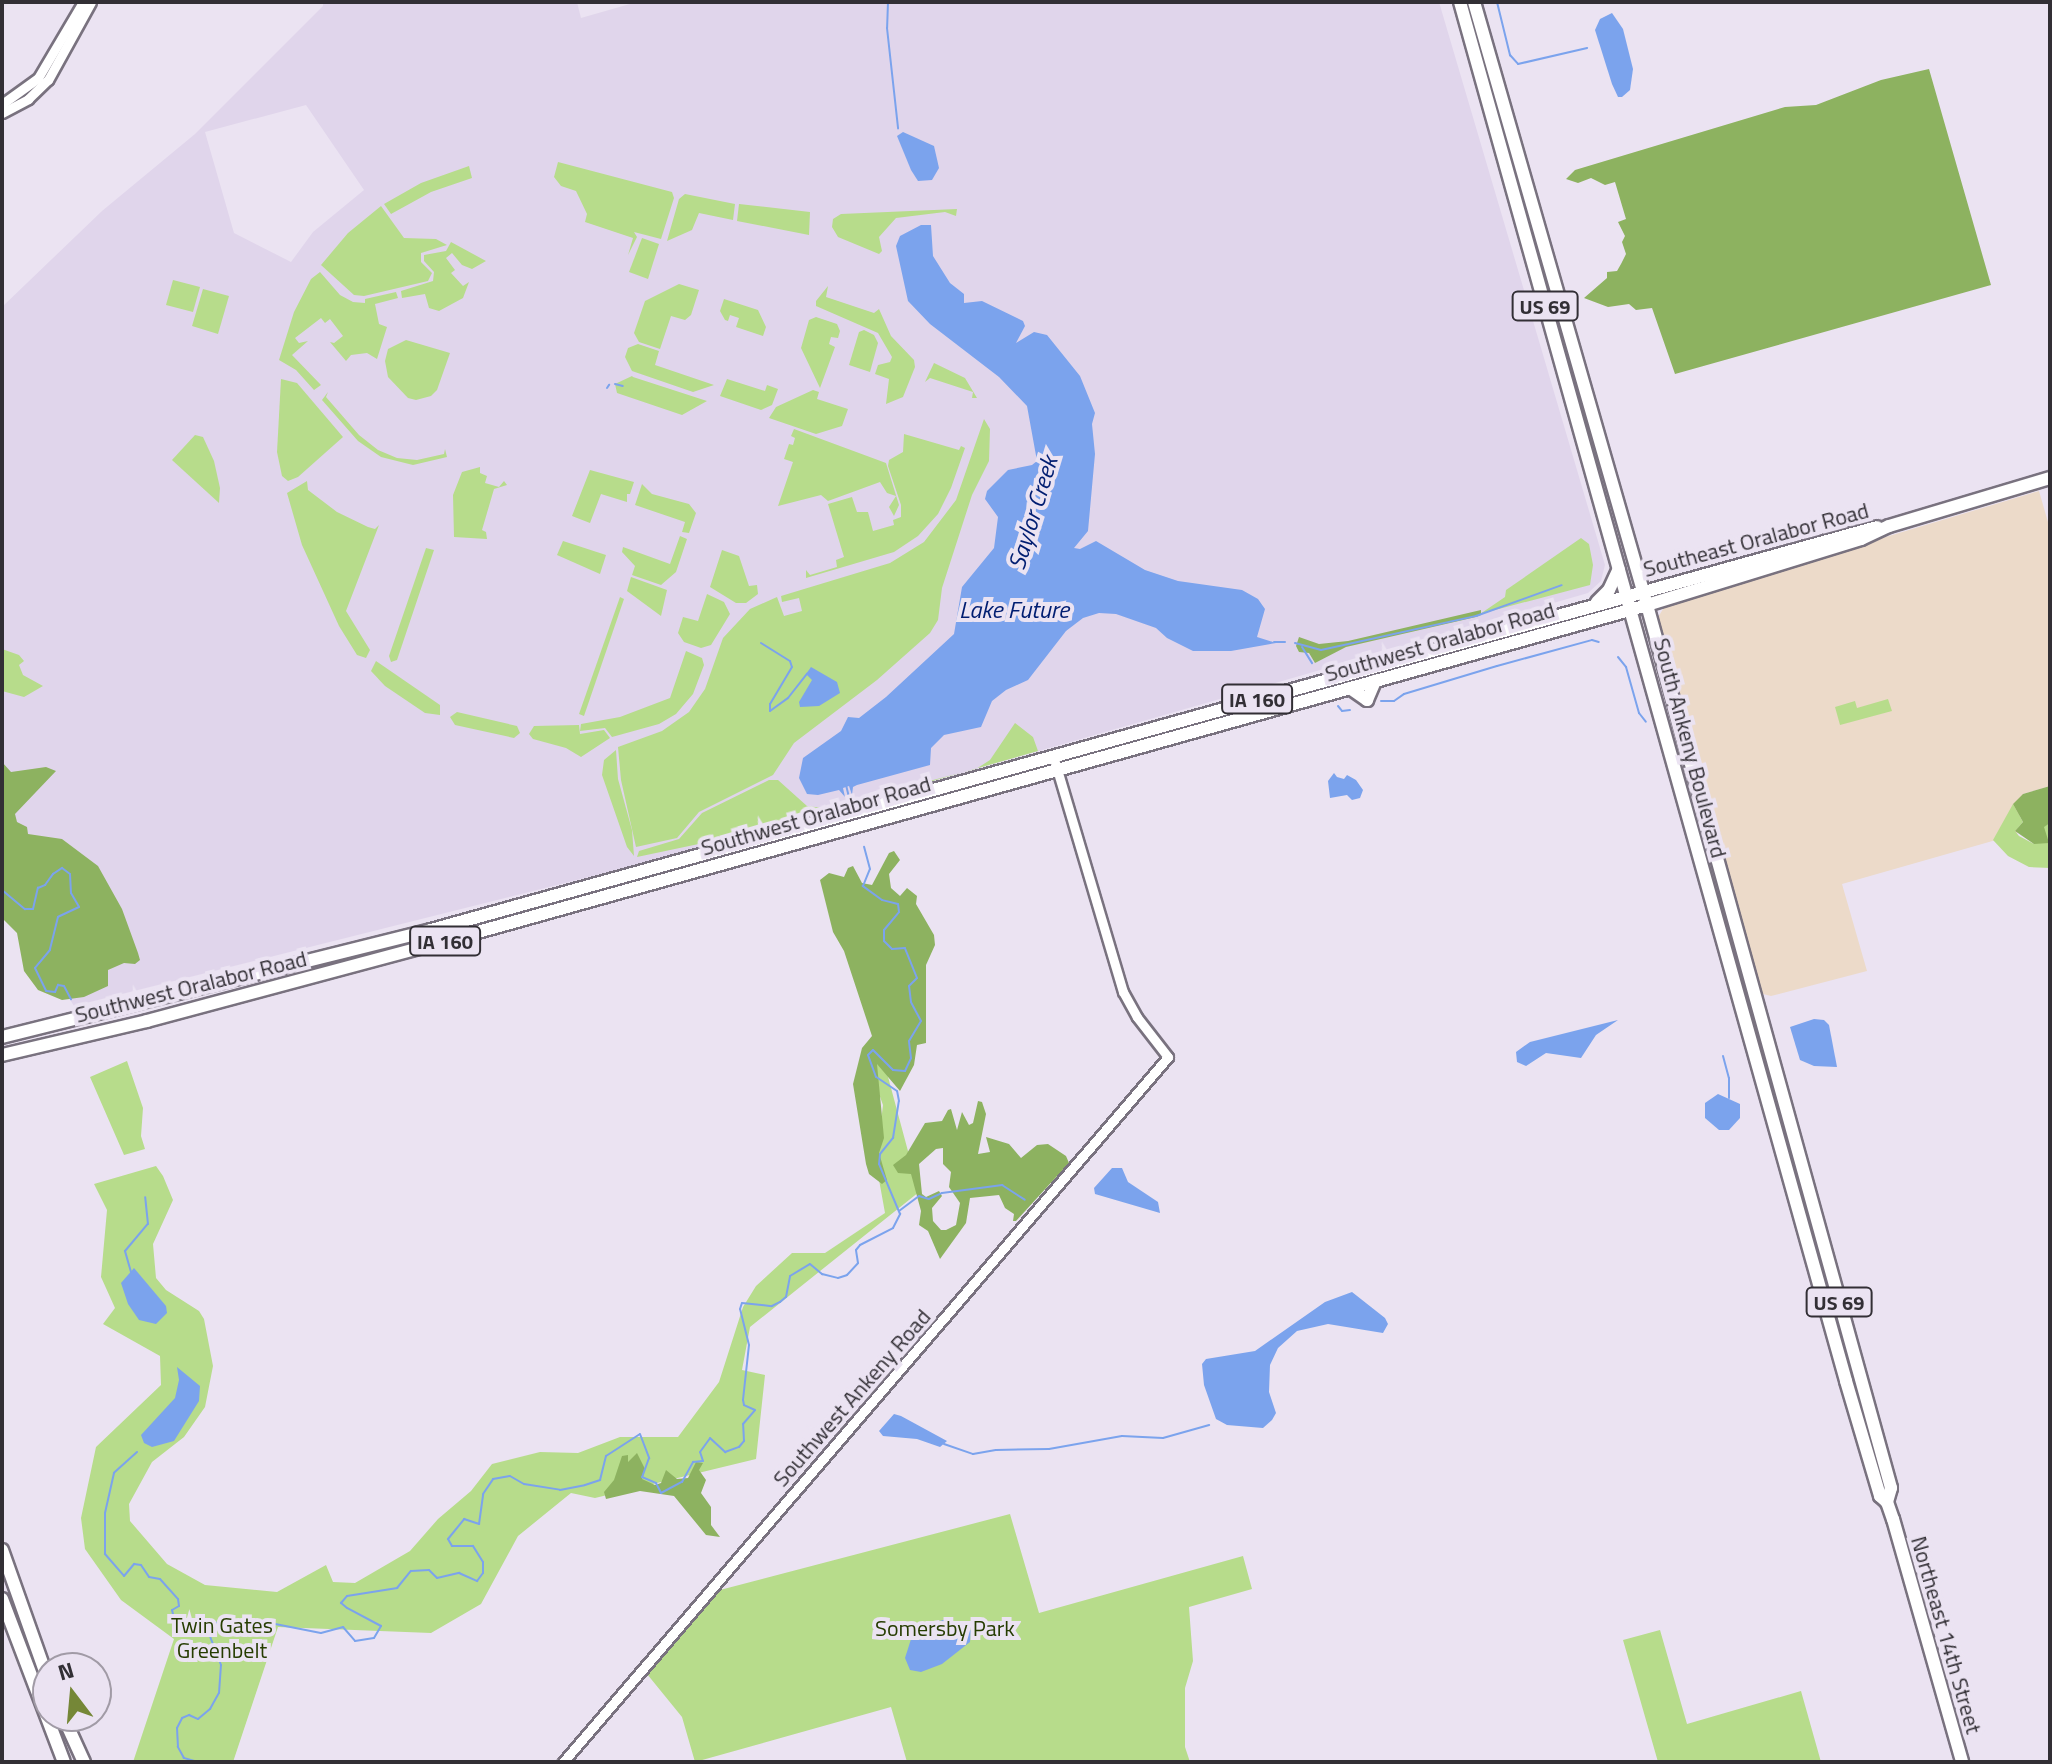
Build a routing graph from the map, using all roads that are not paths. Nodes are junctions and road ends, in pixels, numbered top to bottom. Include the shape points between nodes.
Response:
1 (83, 2) edge
2 (91, 2) edge
3 (1460, 2) edge
4 (1474, 2) edge
5 (2, 104) edge
6 (2, 113) edge
7 (1523, 201) junction
8 (2050, 478) edge
9 (1889, 526) junction
10 (1635, 564) junction
11 (1619, 569) junction
12 (1677, 582) junction
13 (1634, 593) junction
14 (1596, 604) junction
15 (1638, 607) junction
16 (1053, 756) junction
17 (1057, 770) junction
18 (2, 1037) edge
19 (2, 1055) edge
20 (1893, 1519) joint
21 (2, 1550) edge
22 (2, 1599) edge
23 (38, 1652) edge
24 (70, 1732) edge
25 (64, 1762) edge
26 (84, 1762) edge
27 (563, 1762) edge
28 (1962, 1762) edge

1 - 5 street via 38,78
2 - 6 street via 48,80
3 - 7 main road, South Ankeny Boulevard / US 69
4 - 7 main road, South Ankeny Boulevard / US 69
7 - 10 main road, South Ankeny Boulevard / US 69
7 - 11 main road, South Ankeny Boulevard / US 69
8 - 9 main road, Southeast Oralabor Road / IA 160
9 - 12 main road, Southeast Oralabor Road / IA 160
9 - 15 main road, Southeast Oralabor Road / IA 160
10 - 12 main road via 1646,577
10 - 13 main road, South Ankeny Boulevard / US 69
11 - 13 main road, South Ankeny Boulevard / US 69
11 - 14 main road
12 - 13 main road, Southeast Oralabor Road / IA 160
13 - 14 main road, Southwest Oralabor Road / IA 160
13 - 15 main road, South Ankeny Boulevard / US 69
14 - 16 main road, Southwest Oralabor Road / IA 160
15 - 17 main road, Southwest Oralabor Road / IA 160
15 - 20 main road, South Ankeny Boulevard / US 69 via 1842,1367 1880,1496
16 - 17 street
16 - 18 main road, Southwest Oralabor Road / IA 160 via 365,948
17 - 19 main road, Southwest Oralabor Road / IA 160 via 277,986
17 - 27 street, Southwest Ankeny Road via 1076,852 1094,892 1123,992 1168,1057
20 - 28 main road, Northeast 14th Street / US 69
21 - 23 main road
22 - 25 main road
24 - 26 main road

